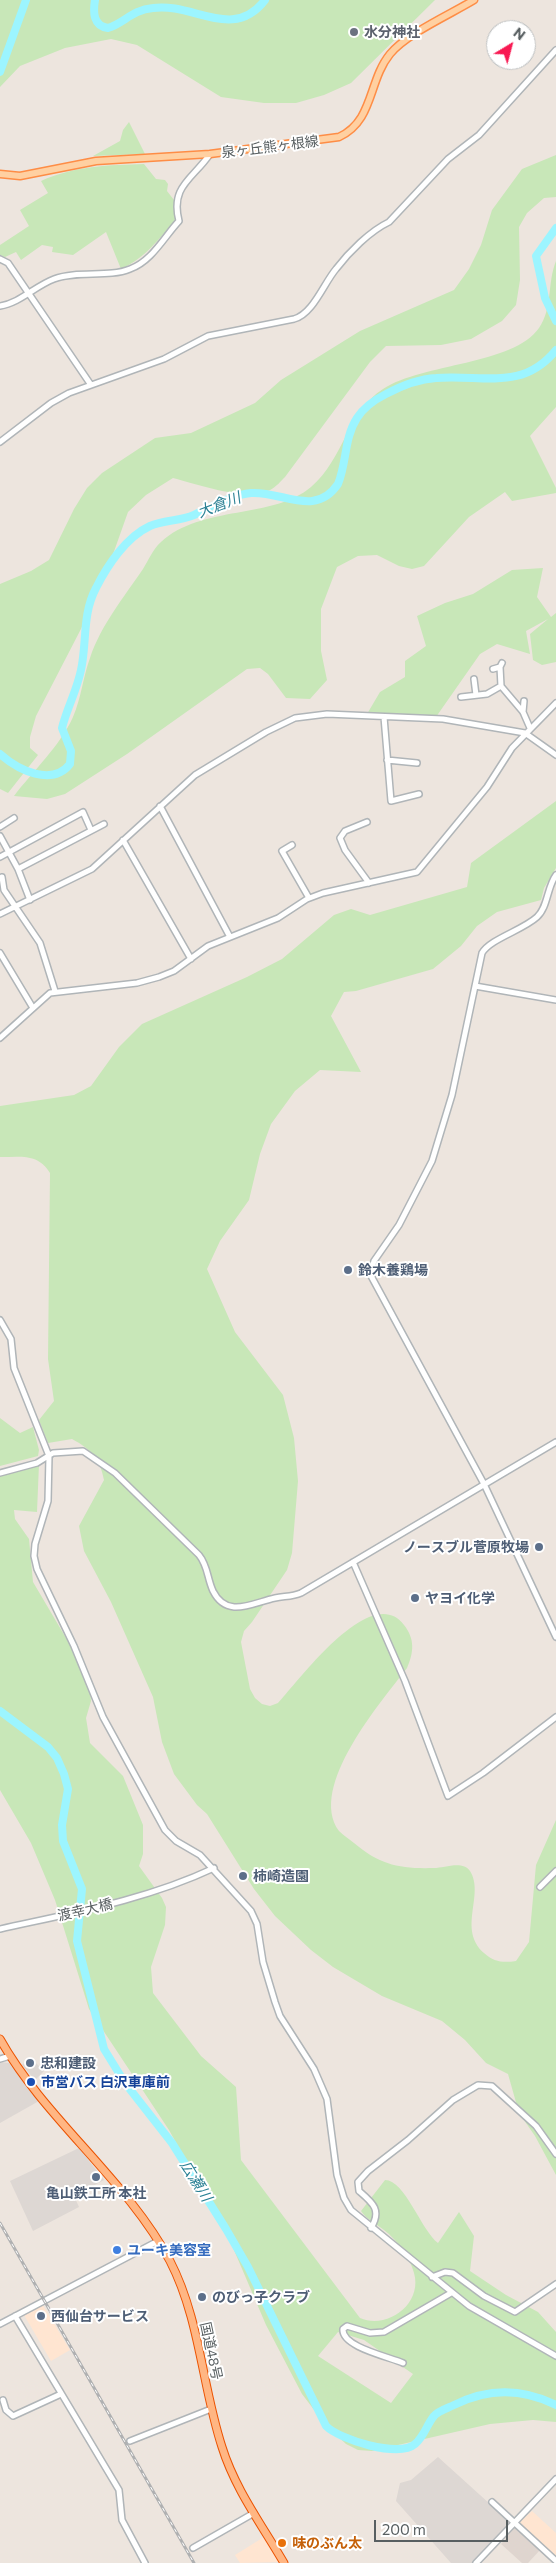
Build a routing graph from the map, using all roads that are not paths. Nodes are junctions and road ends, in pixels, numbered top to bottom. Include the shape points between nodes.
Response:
1 (474, 0) edge
2 (556, 50) edge
3 (210, 154) junction
4 (0, 174) edge
5 (0, 259) edge
6 (28, 294) junction
7 (0, 306) edge
8 (91, 385) junction
9 (0, 442) edge
10 (493, 669) dead end
11 (474, 679) dead end
12 (501, 686) junction
13 (476, 695) junction
14 (461, 697) dead end
15 (524, 701) dead end
16 (556, 703) edge
17 (523, 712) junction
18 (384, 717) junction
19 (530, 728) junction
20 (525, 733) junction
21 (556, 755) edge
22 (387, 760) junction
23 (417, 763) dead end
24 (419, 794) dead end
25 (160, 806) junction
26 (14, 818) dead end
27 (367, 822) dead end
28 (104, 824) dead end
29 (0, 827) edge
30 (92, 830) junction
31 (0, 836) edge
32 (123, 840) junction
33 (292, 845) dead end
34 (9, 852) junction
35 (0, 857) edge
36 (18, 869) junction
37 (556, 875) edge
38 (2, 877) dead end
39 (369, 883) junction
40 (309, 898) junction
41 (30, 900) junction
42 (15, 907) junction
43 (0, 914) edge
44 (230, 937) junction
45 (0, 953) edge
46 (191, 959) junction
47 (475, 986) junction
48 (55, 991) junction
49 (556, 1000) edge
50 (33, 1008) junction
51 (0, 1038) edge
52 (0, 1320) edge
53 (556, 1442) edge
54 (48, 1456) junction
55 (0, 1474) edge
56 (484, 1484) junction
57 (353, 1562) junction
58 (556, 1637) edge
59 (556, 1717) edge
60 (214, 1868) junction
61 (556, 1871) edge
62 (540, 1887) dead end
63 (0, 1929) edge
64 (0, 2039) edge
65 (10, 2056) junction
66 (0, 2059) edge
67 (556, 2154) edge
68 (372, 2228) junction
69 (158, 2241) junction
70 (432, 2276) junction
71 (556, 2284) edge
72 (451, 2293) junction
73 (0, 2315) edge
74 (15, 2316) junction
75 (2, 2323) edge
76 (556, 2356) edge
77 (403, 2363) dead end
78 (61, 2394) junction
79 (3, 2400) dead end
80 (211, 2409) junction
81 (130, 2441) dead end
82 (556, 2480) edge
83 (492, 2502) dead end
84 (254, 2513) junction
85 (514, 2523) junction
86 (193, 2548) dead end
87 (556, 2561) edge
88 (145, 2563) edge
89 (284, 2563) edge
90 (476, 2563) edge

1 - 3 main road, 泉ヶ丘熊ヶ根線 via 395,48 380,70 362,118 346,134 324,141
2 - 8 street via 479,135 448,159 389,222 379,227 337,266 304,314 294,319 208,336 164,359
3 - 4 main road, 泉ヶ丘熊ヶ根線 via 90,162 20,176
3 - 6 street via 176,198 179,221 141,263 130,270 64,275
5 - 6 street via 8,263
6 - 7 street
6 - 8 street
8 - 9 street via 60,397
10 - 12 street via 501,665
11 - 13 street
12 - 13 street via 487,694
12 - 17 street
13 - 14 street
15 - 17 street
16 - 19 street
17 - 19 street
18 - 20 street via 443,719
18 - 22 street
18 - 25 street via 327,714 295,718 195,775
19 - 20 street
20 - 21 street
20 - 39 street via 488,787 423,867 409,875
22 - 23 street
22 - 24 street via 391,801
25 - 32 street
25 - 44 street
26 - 29 street
27 - 39 street via 345,831 340,838
28 - 30 street
30 - 34 street via 83,812
30 - 36 street
31 - 34 street
32 - 41 street via 92,869
32 - 46 street
33 - 40 street via 282,851
34 - 35 street
34 - 36 street
36 - 41 street
37 - 47 street via 536,918 485,948
38 - 42 street via 4,890
39 - 40 street
40 - 44 street via 278,918
41 - 42 street
42 - 43 street
42 - 48 street via 40,943
44 - 46 street via 208,946
45 - 50 street
46 - 48 street via 174,971 136,983
47 - 49 street
47 - 56 street via 452,1095 432,1161 399,1225 374,1261 370,1274
48 - 50 street
50 - 51 street
52 - 54 street via 10,1339 14,1368
53 - 56 street
54 - 55 street via 37,1463
54 - 57 street via 83,1451 115,1472 199,1555 205,1562 213,1591 223,1603 234,1608 297,1595
54 - 60 street via 48,1501 35,1544 37,1568 99,1709 165,1830
56 - 57 street
56 - 58 street
57 - 59 street via 405,1681 448,1796
60 - 63 street, 渡幸大橋 via 129,1899
60 - 68 street via 241,1897 254,1917 263,1962 280,2016 314,2069 327,2099 337,2175 344,2198 351,2210
61 - 62 street
64 - 65 highway, 国道48号
65 - 66 street
65 - 69 highway, 国道48号
67 - 68 street via 536,2126 492,2086 478,2085 453,2100 358,2182 359,2191 376,2208 377,2218
68 - 70 street
69 - 74 street
69 - 80 highway, 国道48号 via 188,2304
70 - 71 street via 453,2273 484,2296 515,2312
70 - 72 street
72 - 76 street
72 - 77 street via 384,2332 370,2333 347,2326 343,2329 345,2336 358,2345
73 - 75 street
74 - 75 street
74 - 78 street
78 - 79 street via 13,2416 6,2410
78 - 88 street via 119,2490 122,2520
80 - 81 street
80 - 84 highway, 国道48号 via 230,2470
82 - 85 street
83 - 85 street
84 - 86 street
84 - 89 highway, 国道48号
85 - 87 street
85 - 90 street

